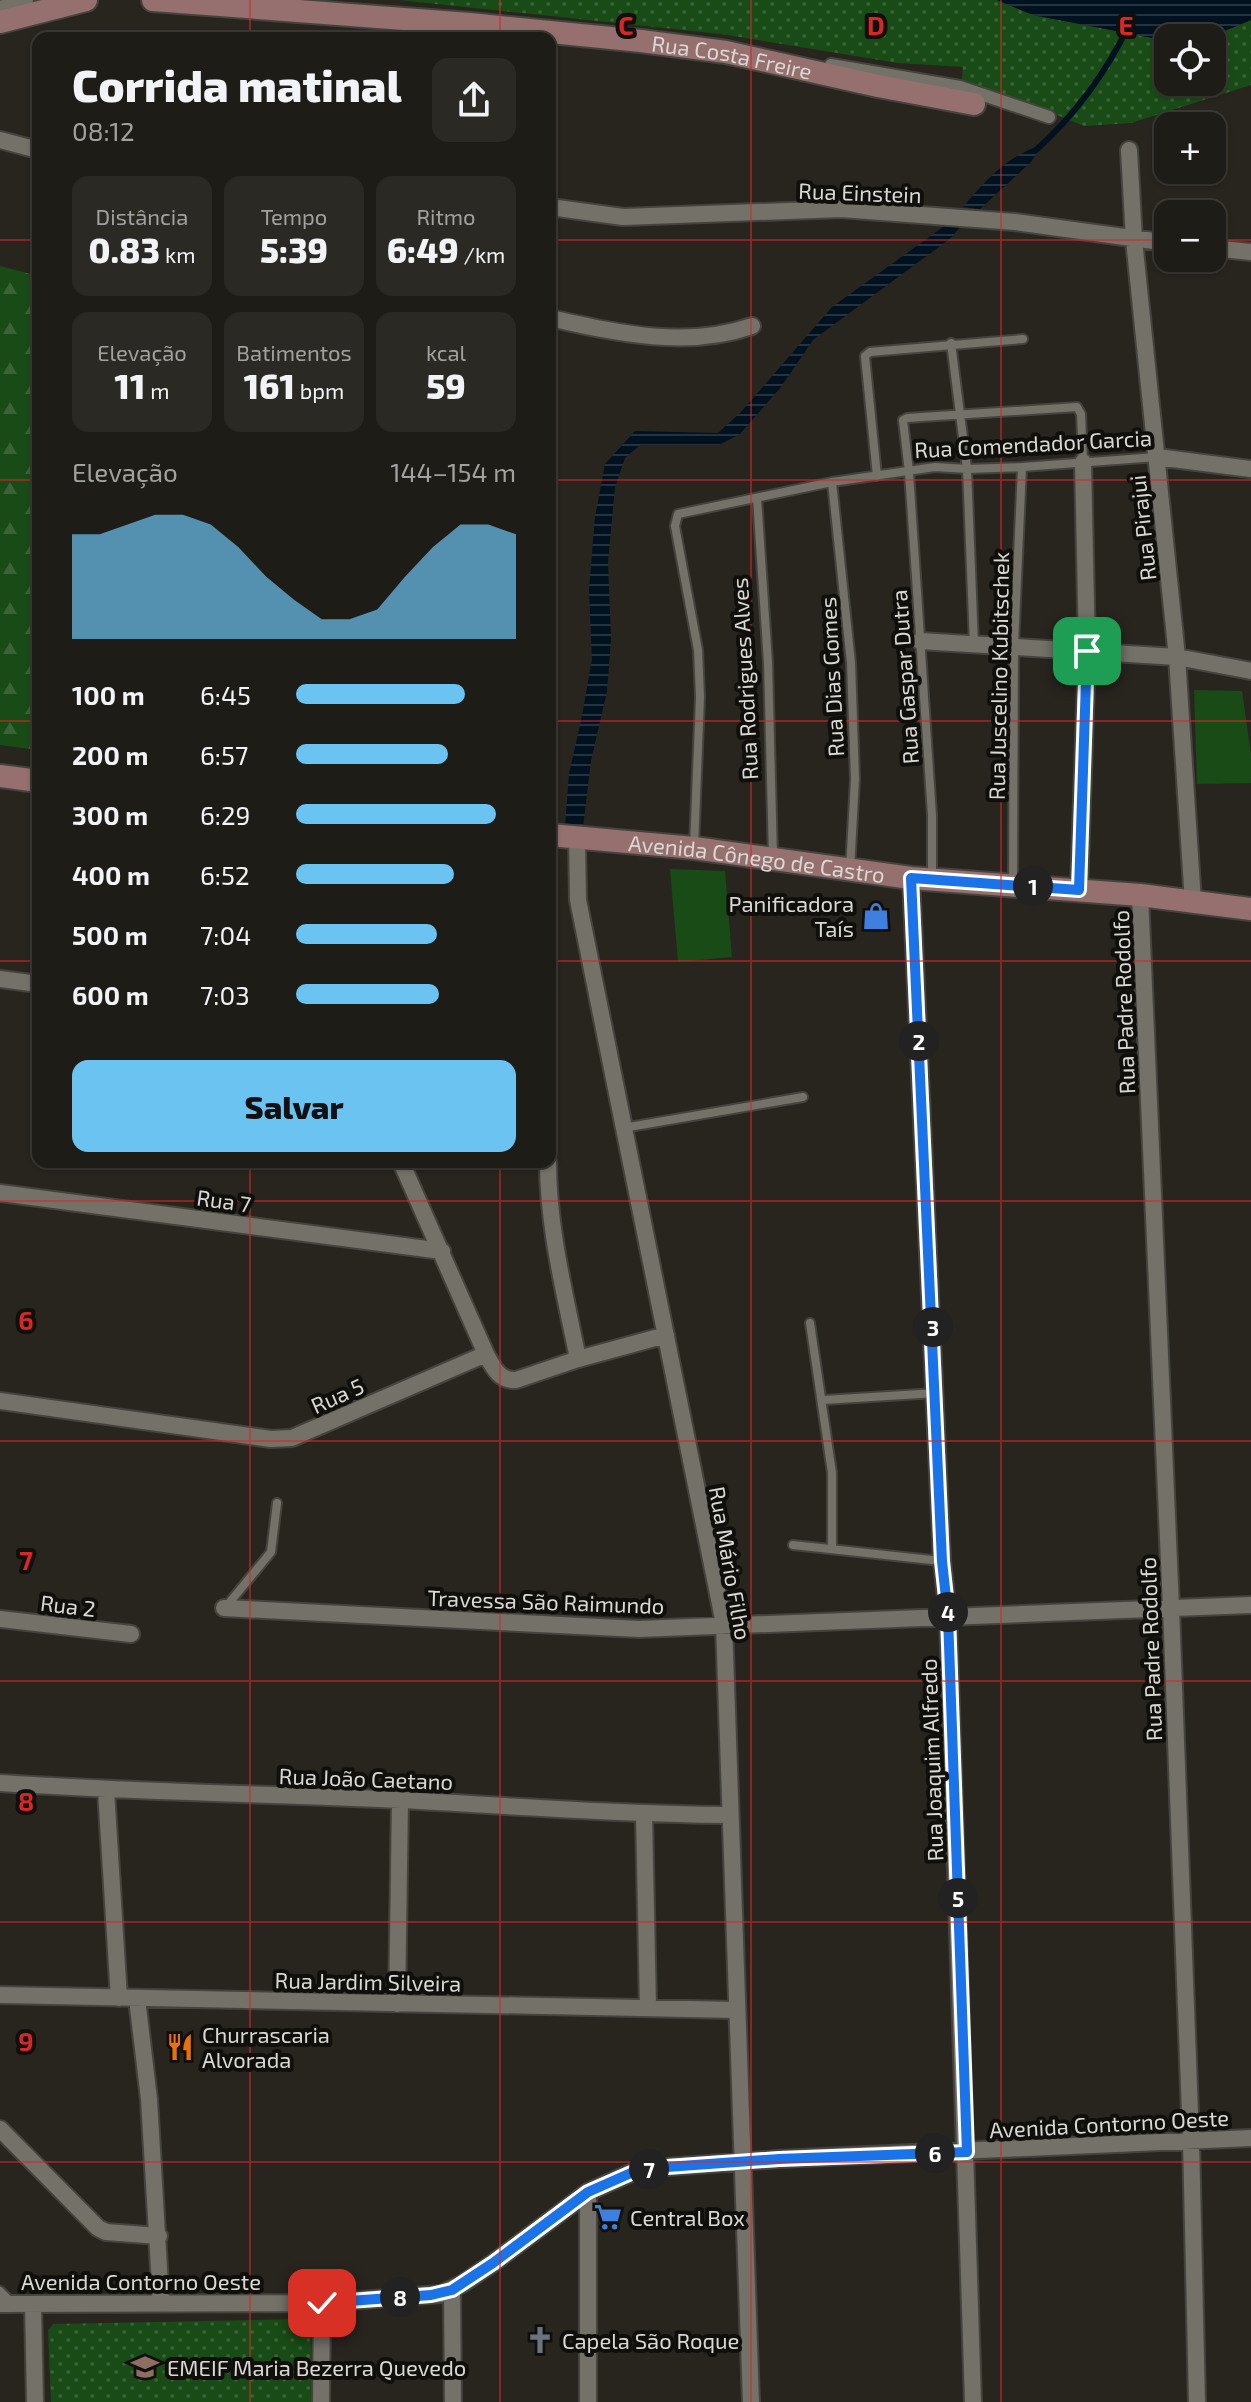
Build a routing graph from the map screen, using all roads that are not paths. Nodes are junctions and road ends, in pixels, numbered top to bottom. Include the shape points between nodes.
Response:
1 (27, 0) edge
2 (86, 0) edge
3 (153, 0) edge
4 (281, 0) edge
5 (0, 7) edge
6 (0, 22) edge
7 (471, 31) edge
8 (556, 38) edge
9 (974, 104) dead end
10 (1049, 117) dead end
11 (0, 140) edge
12 (32, 148) edge
13 (1129, 150) dead end
14 (556, 208) edge
15 (1134, 240) junction
16 (1154, 242) edge
17 (1226, 249) edge
18 (1251, 252) edge
19 (556, 319) edge
20 (752, 326) dead end
21 (1023, 339) dead end
22 (951, 343) junction
23 (962, 414) junction
24 (1157, 457) junction
25 (1083, 462) junction
26 (1022, 467) junction
27 (967, 469) junction
28 (1251, 469) edge
29 (909, 472) junction
30 (877, 476) junction
31 (832, 482) junction
32 (757, 498) junction
33 (920, 641) junction
34 (1014, 645) junction
35 (974, 646) junction
36 (1087, 651) junction
37 (1177, 657) junction
38 (1251, 671) edge
39 (0, 776) edge
40 (32, 780) edge
41 (556, 836) edge
42 (577, 838) junction
43 (694, 848) junction
44 (773, 857) junction
45 (850, 870) junction
46 (922, 878) junction
47 (1013, 885) junction
48 (1079, 890) junction
49 (1140, 895) junction
50 (1193, 902) junction
51 (1251, 909) edge
52 (0, 979) edge
53 (32, 983) edge
54 (803, 1097) dead end
55 (622, 1128) junction
56 (404, 1168) edge
57 (548, 1168) edge
58 (0, 1193) edge
59 (442, 1251) junction
60 (810, 1323) dead end
61 (666, 1335) junction
62 (486, 1354) junction
63 (578, 1359) junction
64 (936, 1393) junction
65 (823, 1400) junction
66 (0, 1401) edge
67 (277, 1503) dead end
68 (793, 1545) dead end
69 (832, 1548) junction
70 (942, 1561) junction
71 (1251, 1605) edge
72 (224, 1608) joint
73 (1171, 1608) junction
74 (948, 1616) junction
75 (0, 1619) edge
76 (724, 1624) junction
77 (131, 1634) dead end
78 (0, 1783) edge
79 (106, 1790) junction
80 (400, 1800) junction
81 (644, 1814) junction
82 (730, 1815) junction
83 (0, 1995) edge
84 (119, 1998) junction
85 (137, 1999) junction
86 (397, 2004) junction
87 (648, 2008) junction
88 (736, 2010) junction
89 (0, 2129) edge
90 (1251, 2138) edge
91 (1191, 2140) junction
92 (967, 2152) junction
93 (742, 2163) junction
94 (588, 2192) junction
95 (159, 2236) junction
96 (452, 2290) junction
97 (4, 2300) edge
98 (161, 2302) junction
99 (322, 2303) junction
100 (33, 2305) junction
101 (35, 2402) edge
102 (321, 2402) edge
103 (453, 2402) edge
104 (588, 2402) edge
105 (751, 2402) edge
106 (973, 2402) edge
107 (1197, 2402) edge

1 - 5 street
2 - 6 main road
3 - 7 main road, Rua Costa Freire
4 - 10 street via 728,42 960,87
8 - 9 main road, Rua Costa Freire via 726,52
11 - 12 street
13 - 15 street, Rua Pirajui
14 - 15 street, Rua Einstein via 623,217 841,209 1015,222
15 - 16 street, Rua Einstein
15 - 24 street, Rua Pirajui
17 - 18 street
19 - 20 street via 619,333 689,338
21 - 22 lane
22 - 23 lane
22 - 30 lane via 865,356
23 - 25 lane via 1077,407
23 - 27 lane
23 - 29 lane, Rua Gaspar Dutra via 904,419
24 - 25 lane, Rua Comendador Garcia
24 - 28 street, Rua Comendador Garcia
24 - 37 street, Rua Pirajui
25 - 26 lane, Rua Comendador Garcia
25 - 36 street
26 - 27 lane, Rua Comendador Garcia
26 - 34 lane, Rua Juscelino Kubitschek
27 - 29 lane, Rua Comendador Garcia
27 - 35 lane
29 - 30 lane, Rua Comendador Garcia
29 - 33 lane, Rua Gaspar Dutra
30 - 31 lane, Rua Comendador Garcia
31 - 32 lane, Rua Comendador Garcia
31 - 45 lane, Rua Dias Gomes via 851,663 855,779
32 - 43 lane, Rua Comendador Garcia via 678,514 675,526 698,650
32 - 44 lane, Rua Rodrigues Alves
33 - 35 street
33 - 46 lane, Rua Gaspar Dutra via 932,816
34 - 35 street
34 - 36 street
34 - 47 lane, Rua Juscelino Kubitschek
36 - 37 street
36 - 48 street
37 - 38 street
37 - 50 street, Rua Pirajui
39 - 40 main road
41 - 42 main road, Avenida Cônego de Castro
42 - 43 main road, Avenida Cônego de Castro
42 - 55 street, Rua Mário Filho via 578,900
43 - 44 main road, Avenida Cônego de Castro
44 - 45 main road, Avenida Cônego de Castro
45 - 46 main road, Avenida Cônego de Castro
46 - 47 main road, Avenida Cônego de Castro
46 - 64 street, Rua Joaquim Alfredo
47 - 48 main road, Avenida Cônego de Castro
48 - 49 main road, Avenida Cônego de Castro
49 - 50 main road, Avenida Cônego de Castro
49 - 73 street, Rua Padre Rodolfo
50 - 51 main road, Avenida Cônego de Castro
52 - 53 street
54 - 55 lane
55 - 61 street, Rua Mário Filho
56 - 59 street
57 - 63 street via 556,1248
58 - 59 street, Rua 7
59 - 62 street
60 - 65 lane
61 - 63 street
61 - 76 street, Rua Mário Filho
62 - 63 street via 508,1381
62 - 66 street, Rua 5 via 292,1438
64 - 65 lane
64 - 70 street, Rua Joaquim Alfredo
65 - 69 lane via 832,1473
67 - 72 lane via 271,1552
68 - 69 lane
69 - 70 lane
70 - 74 street, Rua Joaquim Alfredo
71 - 73 street, Travessa São Raimundo
72 - 76 street, Travessa São Raimundo via 639,1629
73 - 74 street, Travessa São Raimundo
73 - 91 street, Rua Padre Rodolfo
74 - 76 street, Travessa São Raimundo
74 - 92 street, Rua Joaquim Alfredo
75 - 77 street, Rua 2
76 - 82 street, Rua Mário Filho
78 - 79 street, Rua João Caetano
79 - 80 street, Rua João Caetano
79 - 84 street
80 - 81 street, Rua João Caetano
80 - 86 street
81 - 82 street, Rua João Caetano
81 - 87 street
82 - 88 street, Rua Mário Filho
83 - 84 street, Rua Jardim Silveira
84 - 85 street, Rua Jardim Silveira
85 - 86 street, Rua Jardim Silveira
85 - 95 street
86 - 87 street, Rua Jardim Silveira
87 - 88 street, Rua Jardim Silveira
88 - 93 street, Rua Mário Filho
89 - 95 street via 98,2228
90 - 91 street, Avenida Contorno Oeste
91 - 92 street, Avenida Contorno Oeste
91 - 107 street, Rua Padre Rodolfo
92 - 93 street, Avenida Contorno Oeste
92 - 106 street, Rua Joaquim Alfredo
93 - 94 street, Avenida Contorno Oeste via 653,2168
93 - 105 street, Rua Mário Filho
94 - 96 street, Avenida Contorno Oeste
94 - 104 street
95 - 98 street
96 - 99 street, Avenida Contorno Oeste
96 - 103 street
97 - 100 street, Avenida Contorno Oeste
98 - 99 street, Avenida Contorno Oeste
98 - 100 street, Avenida Contorno Oeste
99 - 102 street
100 - 101 street

